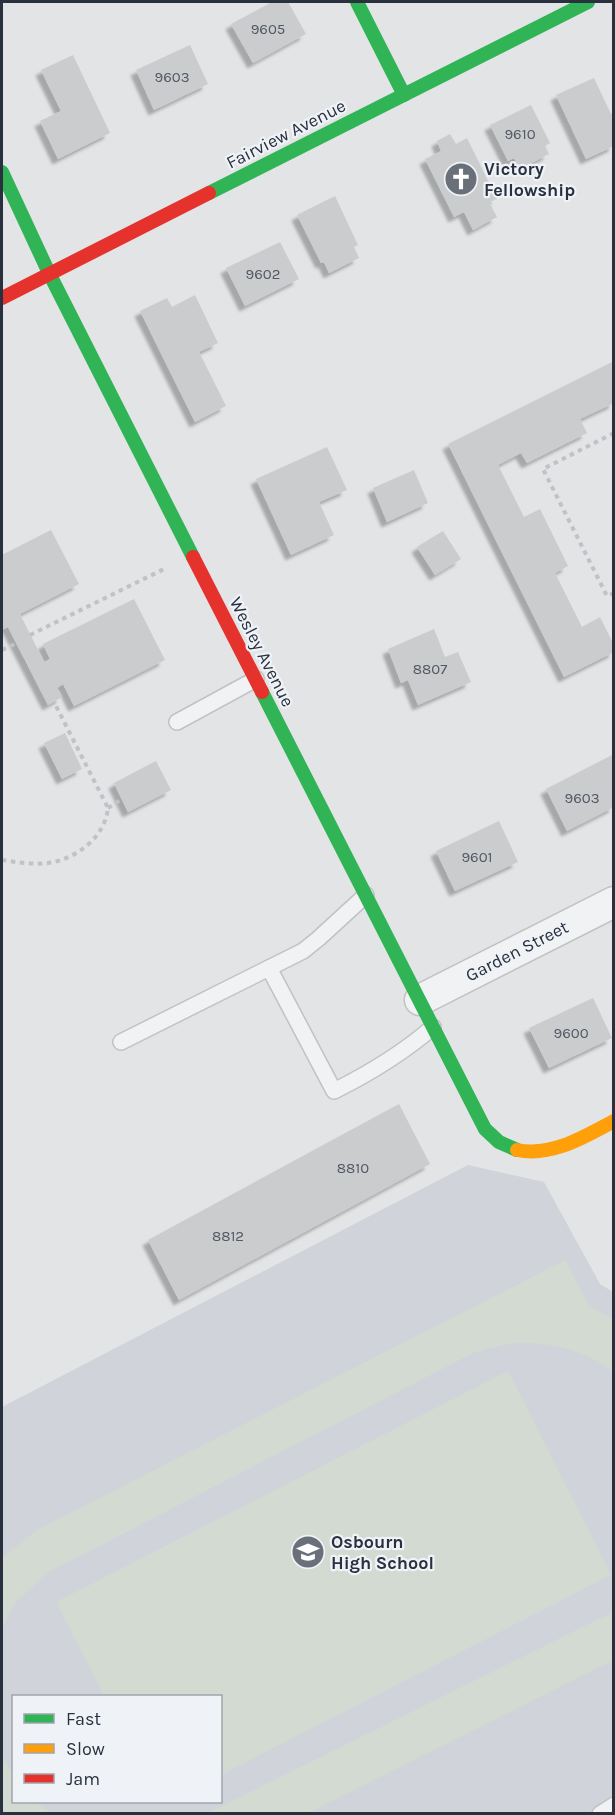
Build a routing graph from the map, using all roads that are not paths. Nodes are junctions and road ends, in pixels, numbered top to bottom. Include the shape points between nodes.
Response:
1 (357, 2) edge
2 (588, 2) edge
3 (404, 94) junction
4 (2, 172) edge
5 (50, 273) junction
6 (2, 298) edge
7 (256, 679) junction
8 (177, 722) dead end
9 (366, 895) junction
10 (614, 902) edge
11 (269, 968) junction
12 (420, 1000) junction
13 (433, 1026) junction
14 (121, 1042) dead end
15 (614, 1121) edge
16 (614, 1806) edge
17 (600, 1814) edge

1 - 3 street
2 - 3 street, Fairview Avenue
3 - 5 street, Fairview Avenue
4 - 5 street, Wesley Avenue
5 - 6 street, Fairview Avenue
5 - 7 street, Wesley Avenue
7 - 8 lane
7 - 9 street, Wesley Avenue
9 - 11 lane via 303,951
9 - 12 street, Wesley Avenue
10 - 12 street, Garden Street
11 - 13 lane via 334,1091 392,1059
11 - 14 lane
12 - 13 street, Wesley Avenue
13 - 15 street, Wesley Avenue via 485,1129 500,1143 519,1151 539,1152 573,1142
16 - 17 lane

